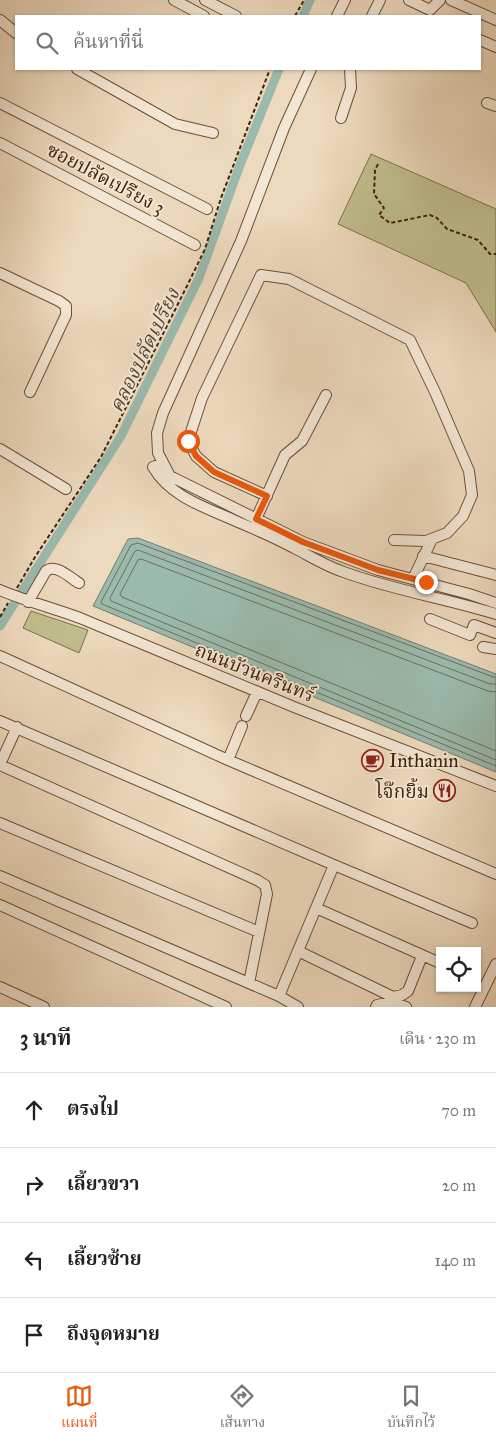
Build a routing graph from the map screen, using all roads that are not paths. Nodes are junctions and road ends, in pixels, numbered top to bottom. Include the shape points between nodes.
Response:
1 (174, 0) edge
2 (205, 0) edge
3 (345, 0) edge
4 (380, 0) edge
5 (409, 0) edge
6 (440, 0) edge
7 (451, 0) edge
8 (430, 14) edge
9 (202, 15) edge
10 (234, 15) edge
11 (338, 15) edge
12 (372, 15) edge
13 (0, 20) edge
14 (496, 20) edge
15 (15, 32) edge
16 (481, 40) edge
17 (496, 47) edge
18 (79, 70) edge
19 (311, 70) edge
20 (350, 70) edge
21 (0, 103) edge
22 (341, 118) dead end
23 (213, 133) dead end
24 (0, 143) edge
25 (207, 209) dead end
26 (195, 245) dead end
27 (0, 273) edge
28 (30, 392) dead end
29 (326, 395) dead end
30 (0, 449) edge
31 (164, 463) junction
32 (66, 489) dead end
33 (267, 496) junction
34 (256, 519) junction
35 (432, 539) junction
36 (394, 540) dead end
37 (423, 556) junction
38 (496, 576) edge
39 (413, 579) junction
40 (79, 584) dead end
41 (0, 590) edge
42 (26, 601) junction
43 (496, 603) edge
44 (496, 614) edge
45 (430, 619) dead end
46 (496, 633) edge
47 (483, 647) dead end
48 (496, 649) edge
49 (0, 656) edge
50 (257, 692) junction
51 (0, 720) edge
52 (17, 727) junction
53 (228, 760) junction
54 (0, 765) edge
55 (496, 786) edge
56 (0, 823) edge
57 (334, 865) junction
58 (496, 874) edge
59 (0, 876) edge
60 (0, 905) edge
61 (316, 908) junction
62 (472, 923) dead end
63 (259, 932) junction
64 (298, 950) junction
65 (422, 956) junction
66 (436, 961) edge
67 (496, 964) edge
68 (248, 983) junction
69 (0, 987) edge
70 (279, 996) junction
71 (44, 1007) edge
72 (226, 1007) edge
73 (298, 1007) edge
74 (376, 1007) edge
75 (406, 1007) edge
76 (476, 1007) edge

1 - 9 street
2 - 10 street
3 - 11 street
4 - 12 street
5 - 8 street
6 - 8 street
7 - 14 street
13 - 15 street
16 - 17 street
18 - 23 street via 175,124
19 - 31 street via 284,128 242,241 163,412 157,433 158,453
20 - 22 street via 351,88
21 - 25 street
24 - 26 street, ซอยปลัดเปรียง 3
27 - 28 street via 66,306 66,315
29 - 33 street via 302,441 285,455
30 - 32 street
31 - 34 street via 170,476
31 - 44 street via 153,467 181,496 315,560 343,572
33 - 34 street
33 - 35 street via 214,472 196,456 188,441 202,398 261,275 289,279 410,340 469,471 472,495 463,516 447,533
34 - 39 street via 303,542 378,570
35 - 36 street
35 - 37 street
37 - 38 street
37 - 39 street
39 - 43 street
40 - 42 street via 49,568
41 - 42 street, ถนนบัวนครินทร์
42 - 50 street, ถนนบัวนครินทร์ via 61,611
45 - 46 street via 470,635 474,625
47 - 48 street
49 - 53 street
50 - 53 street
50 - 55 street, ถนนบัวนครินทร์
51 - 52 street
52 - 54 street
52 - 57 street
53 - 58 street
54 - 63 street via 265,885 267,894
56 - 63 street
57 - 61 street
57 - 62 street
59 - 68 street
60 - 72 street
61 - 64 street
61 - 65 street
63 - 68 street
64 - 65 street via 393,996 408,991
64 - 70 street
65 - 66 street
67 - 76 street
68 - 70 street
69 - 71 street
70 - 73 street
74 - 75 street via 391,1002

